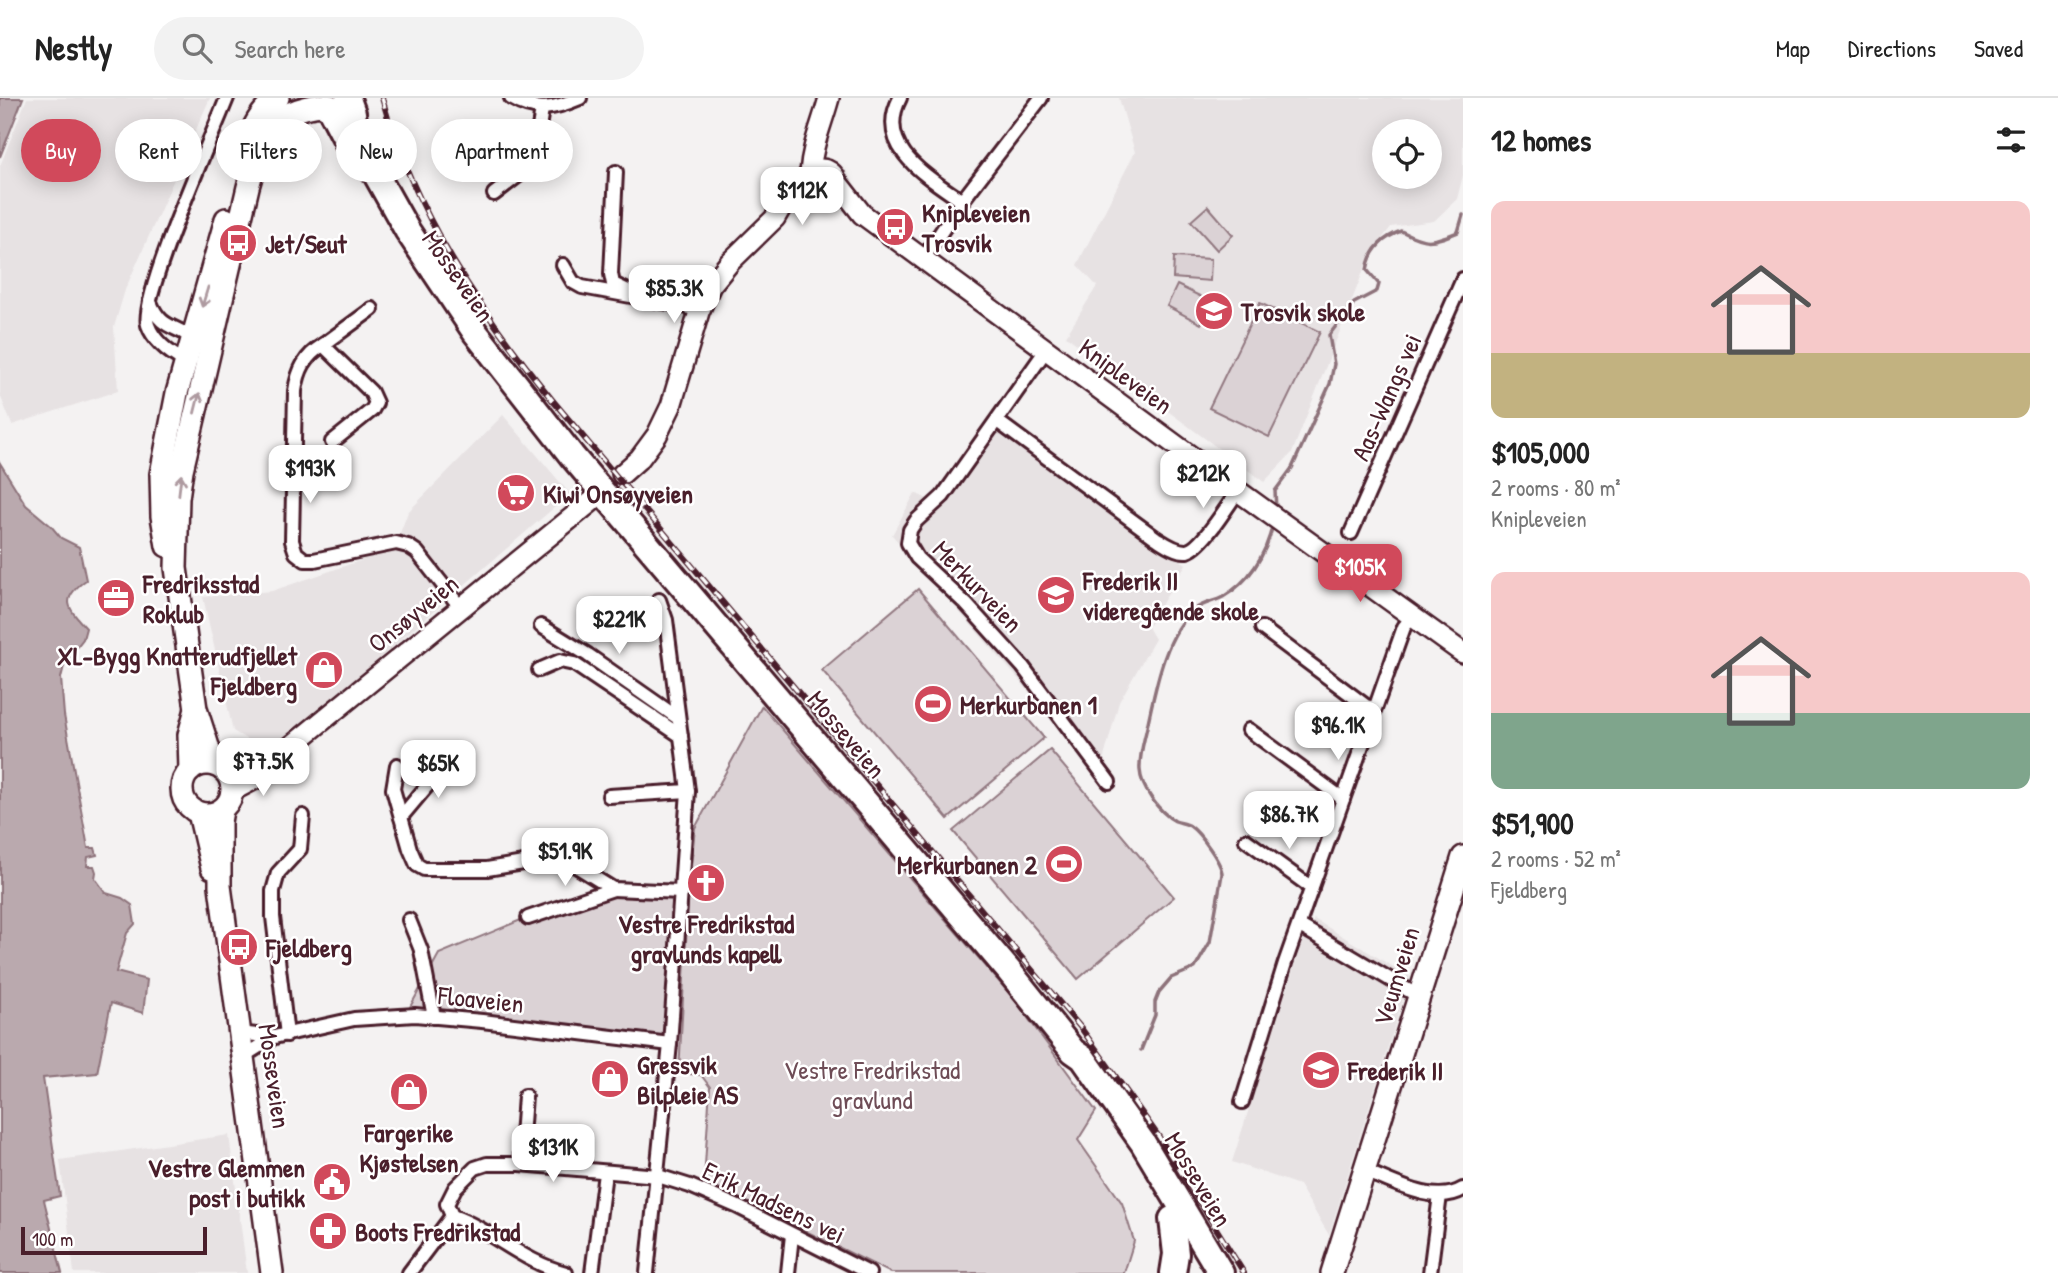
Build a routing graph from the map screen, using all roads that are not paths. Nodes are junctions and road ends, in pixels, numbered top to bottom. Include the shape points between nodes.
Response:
1 (227, 98) edge
2 (278, 98) edge
3 (511, 98) edge
4 (580, 98) edge
5 (829, 98) edge
6 (900, 98) edge
7 (1041, 98) edge
8 (333, 101) edge
9 (542, 109) junction
10 (820, 129) junction
11 (616, 172) dead end
12 (834, 176) junction
13 (807, 177) junction
14 (494, 194) dead end
15 (820, 200) junction
16 (962, 201) junction
17 (862, 214) junction
18 (775, 218) junction
19 (923, 258) junction
20 (563, 265) dead end
21 (1463, 279) edge
22 (637, 299) junction
23 (150, 302) junction
24 (372, 309) dead end
25 (699, 312) junction
26 (192, 337) junction
27 (323, 345) junction
28 (1046, 350) junction
29 (209, 354) junction
30 (186, 362) junction
31 (997, 421) junction
32 (332, 442) dead end
33 (622, 474) dead end
34 (1238, 491) junction
35 (591, 502) dead end
36 (1351, 533) dead end
37 (176, 568) junction
38 (659, 600) dead end
39 (461, 608) junction
40 (1412, 617) junction
41 (541, 625) dead end
42 (1262, 628) dead end
43 (1463, 653) edge
44 (539, 670) dead end
45 (1375, 708) junction
46 (195, 709) junction
47 (678, 718) junction
48 (1249, 730) dead end
49 (681, 736) junction
50 (448, 761) dead end
51 (397, 765) dead end
52 (190, 771) junction
53 (1109, 782) dead end
54 (224, 785) junction
55 (688, 791) junction
56 (609, 796) dead end
57 (1343, 799) junction
58 (199, 813) junction
59 (303, 816) dead end
60 (401, 817) junction
61 (1246, 840) dead end
62 (1463, 857) edge
63 (220, 886) junction
64 (1312, 888) junction
65 (612, 889) junction
66 (681, 891) junction
67 (528, 918) dead end
68 (409, 920) dead end
69 (1300, 926) junction
70 (1419, 996) junction
71 (434, 1017) junction
72 (239, 1033) junction
73 (281, 1036) junction
74 (670, 1044) junction
75 (1073, 1051) junction
76 (242, 1057) junction
77 (525, 1096) dead end
78 (1242, 1102) dead end
79 (520, 1164) junction
80 (1365, 1171) junction
81 (605, 1173) junction
82 (658, 1176) junction
83 (1463, 1189) edge
84 (1440, 1195) junction
85 (452, 1216) junction
86 (1172, 1219) junction
87 (792, 1235) junction
88 (272, 1273) edge
89 (409, 1273) edge
90 (566, 1273) edge
91 (592, 1273) edge
92 (647, 1273) edge
93 (788, 1273) edge
94 (869, 1273) edge
95 (1173, 1273) edge
96 (1202, 1273) edge
97 (1221, 1273) edge
98 (1332, 1273) edge
99 (1430, 1273) edge

1 - 23 street via 168,243
2 -> 26 main road, Mosseveien via 248,136
3 - 9 street
4 - 9 street
5 - 10 street
6 - 16 street via 892,121 905,157
7 - 16 street
8 - 29 main road, Mosseveien via 280,118 260,146
8 - 75 highway, Mosseveien via 395,236 436,301
9 - 14 street via 533,164
10 - 12 street
10 - 13 street
11 - 22 street via 611,274 613,284
12 - 13 street via 820,168
12 - 15 street via 834,194
12 - 17 street, Knipleveien
13 - 15 street via 807,193
13 - 18 street
15 - 17 street, Knipleveien
15 - 18 street
16 - 19 street
17 - 19 street, Knipleveien
18 - 25 street via 711,285
19 - 28 street, Knipleveien
20 - 22 street via 582,288
21 - 36 street, Aas-Wangs vei
22 - 25 street
23 - 26 street via 164,324
23 - 30 street via 148,327 170,353
24 - 27 street
25 - 33 street via 671,406 657,435
26 - 29 street
26 - 30 main road, Mosseveien
27 - 32 street via 371,392 376,403
27 - 39 street via 310,353 295,391 292,541 296,553 304,560 396,543 408,546 435,572
28 - 31 street, Merkurveien
28 - 34 street, Knipleveien
29 - 30 street
37 -> 29 main road, Mosseveien via 182,470
30 - 37 main road, Mosseveien via 161,474 167,550
31 - 34 street via 1177,550 1196,546
31 - 53 street, Merkurveien via 943,496 916,521 909,547 1023,667
34 - 40 street, Knipleveien
35 - 39 street, Onsøyveien
37 - 46 main road, Mosseveien
38 - 47 street via 666,620
39 - 54 street, Onsøyveien via 253,780
40 - 43 street, Knipleveien
40 - 45 street
41 - 47 street
42 - 45 street via 1366,706
44 - 49 street via 560,661 575,664
45 - 57 street
46 - 52 main road, Mosseveien via 189,735
46 - 54 main road, Mosseveien
47 - 49 street
48 - 57 street
49 - 55 street
50 - 60 street
51 - 60 street via 393,789
52 - 54 main road via 205,764
52 - 58 main road via 182,787 183,798
54 - 58 main road via 207,815
54 - 63 main road, Mosseveien
55 - 56 street
55 - 66 street
57 - 64 street
58 - 63 main road, Mosseveien via 208,859
59 - 73 street via 300,849 278,873 273,891
60 - 65 street via 417,866 424,869 568,861
61 - 64 street
62 - 70 main road, Veumveien
63 - 72 main road, Mosseveien
64 - 69 street
65 - 66 street
65 - 67 street
66 - 74 street
68 - 71 street via 421,950
69 - 70 street
69 - 78 street
70 - 80 main road, Veumveien
71 - 73 street, Floaveien via 354,1019
71 - 74 street, Floaveien
72 - 73 street, Floaveien
72 - 76 main road, Mosseveien
73 - 76 street, Floaveien
74 - 82 street
75 - 86 highway, Mosseveien via 1135,1146
75 - 97 highway, Mosseveien via 1083,1058 1143,1143
76 - 88 main road, Mosseveien
77 - 79 street
79 - 81 street, Erik Madsens vei
79 - 85 street, Erik Madsens vei via 475,1168 455,1188 447,1204
80 - 84 street
80 - 98 main road, Veumveien
81 - 82 street, Erik Madsens vei
81 - 91 street
82 - 87 street, Erik Madsens vei via 690,1186
82 - 92 street
83 - 84 street
84 - 99 street
85 - 89 street
85 - 90 street via 476,1225 543,1267
86 - 95 highway
86 - 96 highway, Mosseveien
87 - 93 street
87 - 94 street, Erik Madsens vei

